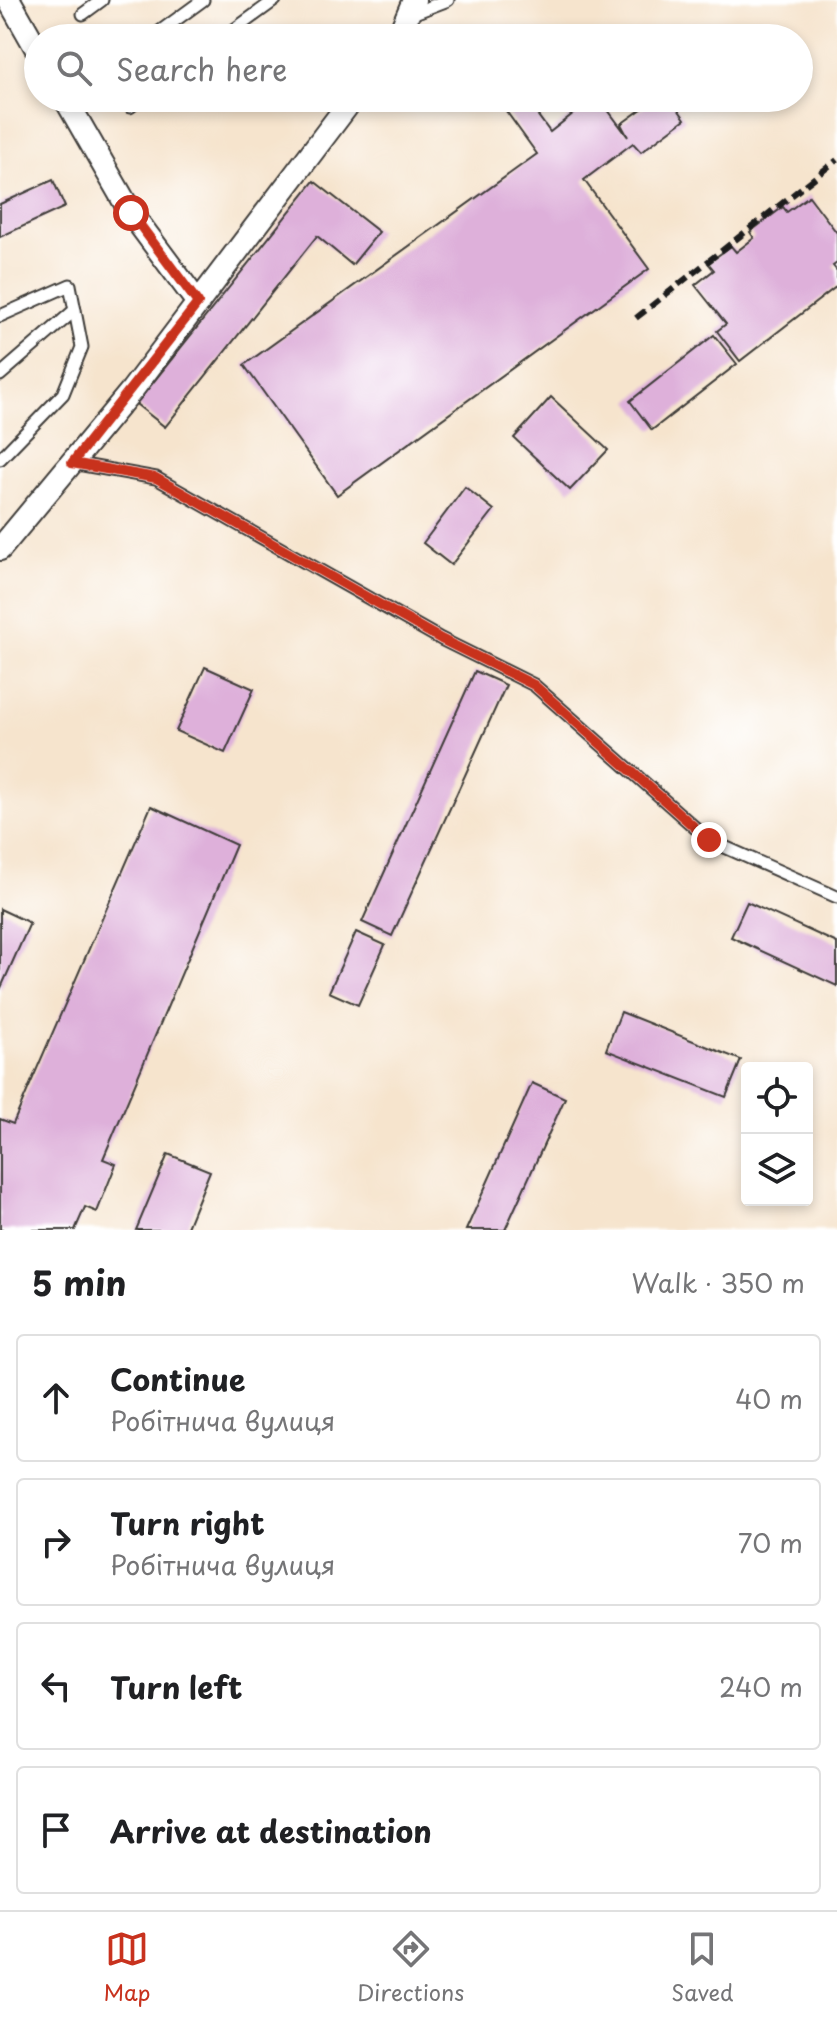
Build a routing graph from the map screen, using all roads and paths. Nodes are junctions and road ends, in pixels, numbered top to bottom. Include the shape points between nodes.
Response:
1 (9, 0) edge
2 (102, 0) edge
3 (203, 0) edge
4 (275, 0) edge
5 (448, 0) edge
6 (412, 4) edge
7 (83, 14) dead end
8 (170, 24) edge
9 (242, 24) edge
10 (404, 24) edge
11 (24, 26) edge
12 (73, 112) edge
13 (342, 112) edge
14 (198, 303) junction
15 (75, 310) junction
16 (0, 316) edge
17 (0, 375) edge
18 (0, 459) edge
19 (72, 463) junction
20 (0, 549) edge
21 (837, 897) edge

1 - 11 street
2 - 7 lane
3 - 8 lane
4 - 9 lane
5 - 6 lane
6 - 10 street
12 - 14 street via 131,213
13 - 14 street
14 - 19 street
15 - 16 lane via 70,285
15 - 17 lane
15 - 18 lane via 82,347 63,394
19 - 20 street
19 - 21 lane via 156,478 441,639 534,685 709,840

